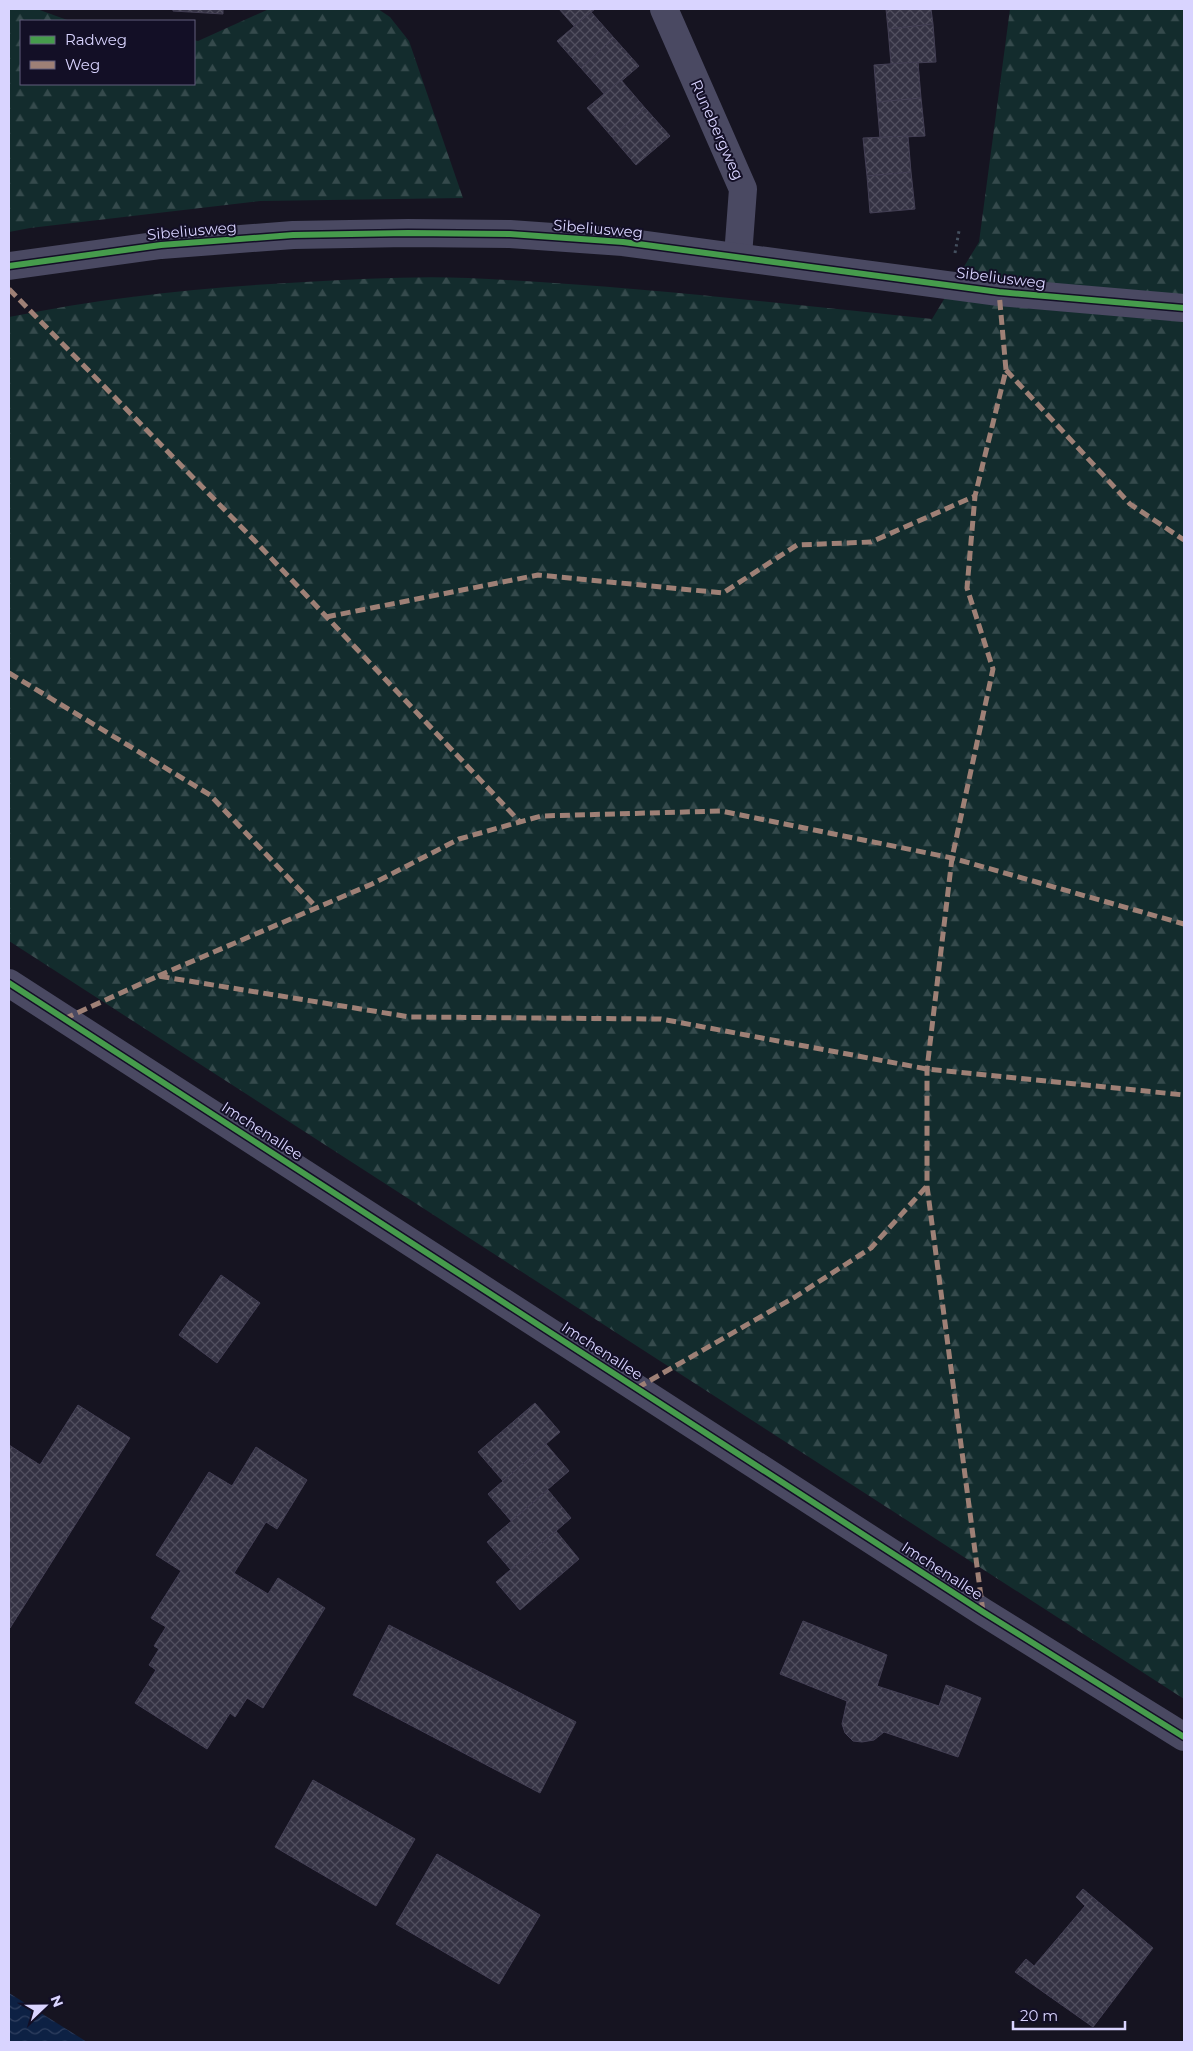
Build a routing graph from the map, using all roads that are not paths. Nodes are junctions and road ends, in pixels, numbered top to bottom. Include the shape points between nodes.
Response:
1 (664, 9) edge
2 (738, 256) junction
3 (9, 266) edge
4 (1184, 308) edge
5 (9, 983) edge
6 (1184, 1737) edge

1 - 2 street, Runebergweg via 743,189
2 - 3 street, Sibeliusweg via 623,242 520,235 293,234 161,245
2 - 4 street, Sibeliusweg via 999,292
5 - 6 street, Imchenallee via 983,1612

